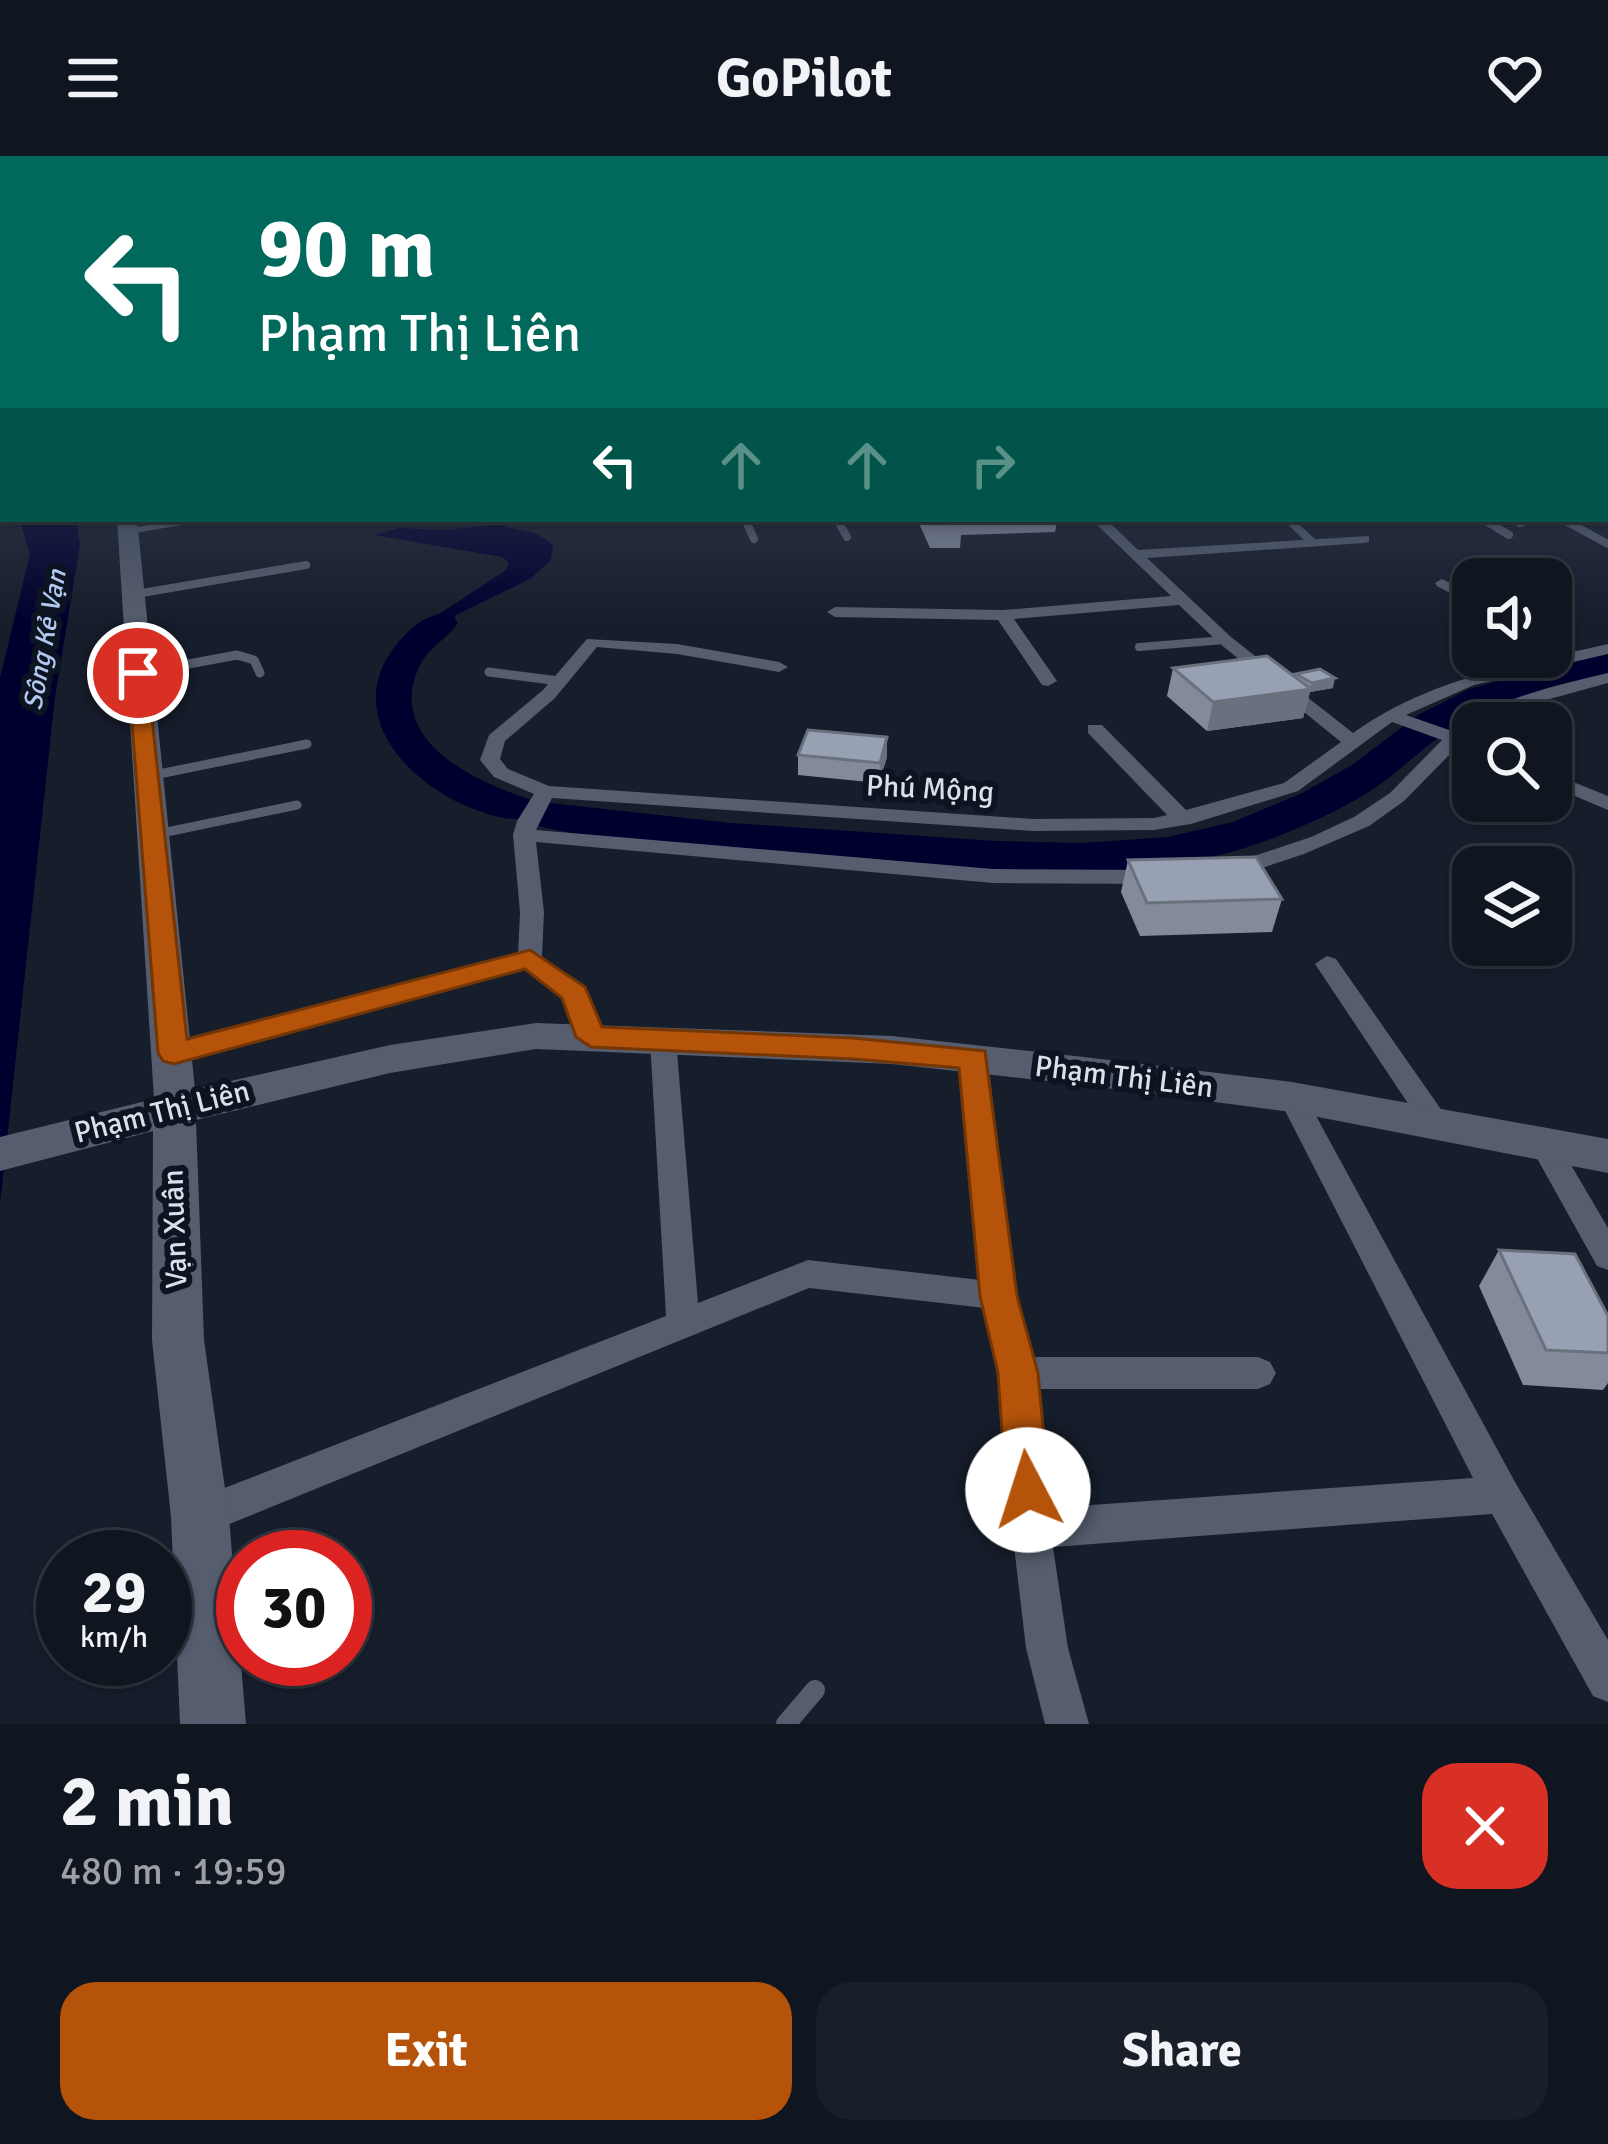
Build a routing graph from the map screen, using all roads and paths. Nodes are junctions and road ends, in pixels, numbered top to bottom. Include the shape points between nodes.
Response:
1 (161, 522) edge
2 (746, 522) edge
3 (839, 522) edge
4 (1101, 522) edge
5 (1291, 522) edge
6 (1488, 522) edge
7 (1524, 522) edge
8 (1568, 522) edge
9 (1520, 523) dead end
10 (128, 524) edge
11 (1509, 535) dead end
12 (847, 537) dead end
13 (754, 539) dead end
14 (1364, 539) dead end
15 (1312, 542) junction
16 (1608, 544) edge
17 (1136, 554) junction
18 (306, 565) dead end
19 (1442, 583) dead end
20 (1452, 588) edge
21 (136, 594) junction
22 (1183, 600) junction
23 (835, 613) dead end
24 (1003, 615) junction
25 (1225, 640) junction
26 (1139, 647) dead end
27 (1608, 649) edge
28 (1574, 656) joint
29 (779, 667) dead end
30 (138, 673) junction
31 (260, 673) dead end
32 (489, 673) dead end
33 (1608, 678) edge
34 (1048, 680) dead end
35 (560, 681) junction
36 (1527, 702) edge
37 (1399, 718) junction
38 (1095, 729) dead end
39 (1452, 730) edge
40 (1352, 741) junction
41 (1452, 743) edge
42 (307, 744) dead end
43 (146, 776) junction
44 (1572, 788) edge
45 (546, 792) junction
46 (1608, 804) edge
47 (297, 805) dead end
48 (1184, 820) junction
49 (154, 835) junction
50 (524, 835) junction
51 (1214, 873) edge
52 (1175, 876) edge
53 (530, 959) junction
54 (1327, 964) dead end
55 (591, 1037) junction
56 (663, 1040) junction
57 (174, 1053) junction
58 (974, 1059) junction
59 (1292, 1097) junction
60 (172, 1110) junction
61 (1435, 1121) junction
62 (1544, 1144) junction
63 (0, 1154) edge
64 (1608, 1156) edge
65 (1608, 1257) edge
66 (998, 1296) junction
67 (683, 1321) junction
68 (1258, 1372) dead end
69 (1018, 1373) junction
70 (1502, 1495) junction
71 (200, 1517) junction
72 (1030, 1529) junction
73 (1608, 1682) edge
74 (815, 1690) dead end
75 (213, 1724) edge
76 (786, 1724) edge
77 (1067, 1724) edge

1 - 10 street
2 - 13 lane
3 - 12 lane
4 - 17 street
5 - 15 lane
6 - 11 lane
7 - 9 lane
8 - 16 lane
10 - 21 street, Vạn Xuân
14 - 15 street
15 - 17 street
17 - 22 street
18 - 21 lane
19 - 20 street
21 - 30 street, Vạn Xuân
22 - 24 street
22 - 25 street
23 - 24 street
24 - 34 street
25 - 26 lane
25 - 40 street
27 - 28 street, Phú Mộng
28 - 37 street, Phú Mộng via 1468,681
29 - 35 street via 593,642
30 - 31 lane via 237,655 254,660
30 - 43 street, Vạn Xuân
32 - 35 lane
33 - 36 street
35 - 45 street via 496,740 490,760
37 - 39 street
37 - 40 street, Phú Mộng
38 - 48 street
40 - 48 street, Phú Mộng via 1291,787
41 - 51 street via 1393,801 1325,837
42 - 43 lane
43 - 49 street, Vạn Xuân
44 - 46 street
45 - 48 street, Phú Mộng via 1033,825
45 - 50 street
47 - 49 lane
49 - 57 street, Vạn Xuân
50 - 52 street via 993,876
50 - 53 street
53 - 55 street via 574,994
53 - 57 street
54 - 61 street
55 - 56 street, Phạm Thị Liên
55 - 60 street, Phạm Thị Liên via 464,1046
56 - 58 street, Phạm Thị Liên
56 - 67 street
57 - 60 street, Vạn Xuân
58 - 59 street, Phạm Thị Liên
58 - 66 street
59 - 61 street, Phạm Thị Liên
59 - 70 street
60 - 63 street, Phạm Thị Liên
60 - 71 street, Vạn Xuân via 178,1340
61 - 62 street, Phạm Thị Liên
62 - 64 street, Phạm Thị Liên
62 - 65 street
66 - 67 street via 808,1274
66 - 69 street
67 - 71 street
68 - 69 street
69 - 72 street
70 - 72 street
70 - 73 street
71 - 75 street, Vạn Xuân
72 - 77 street
74 - 76 lane

